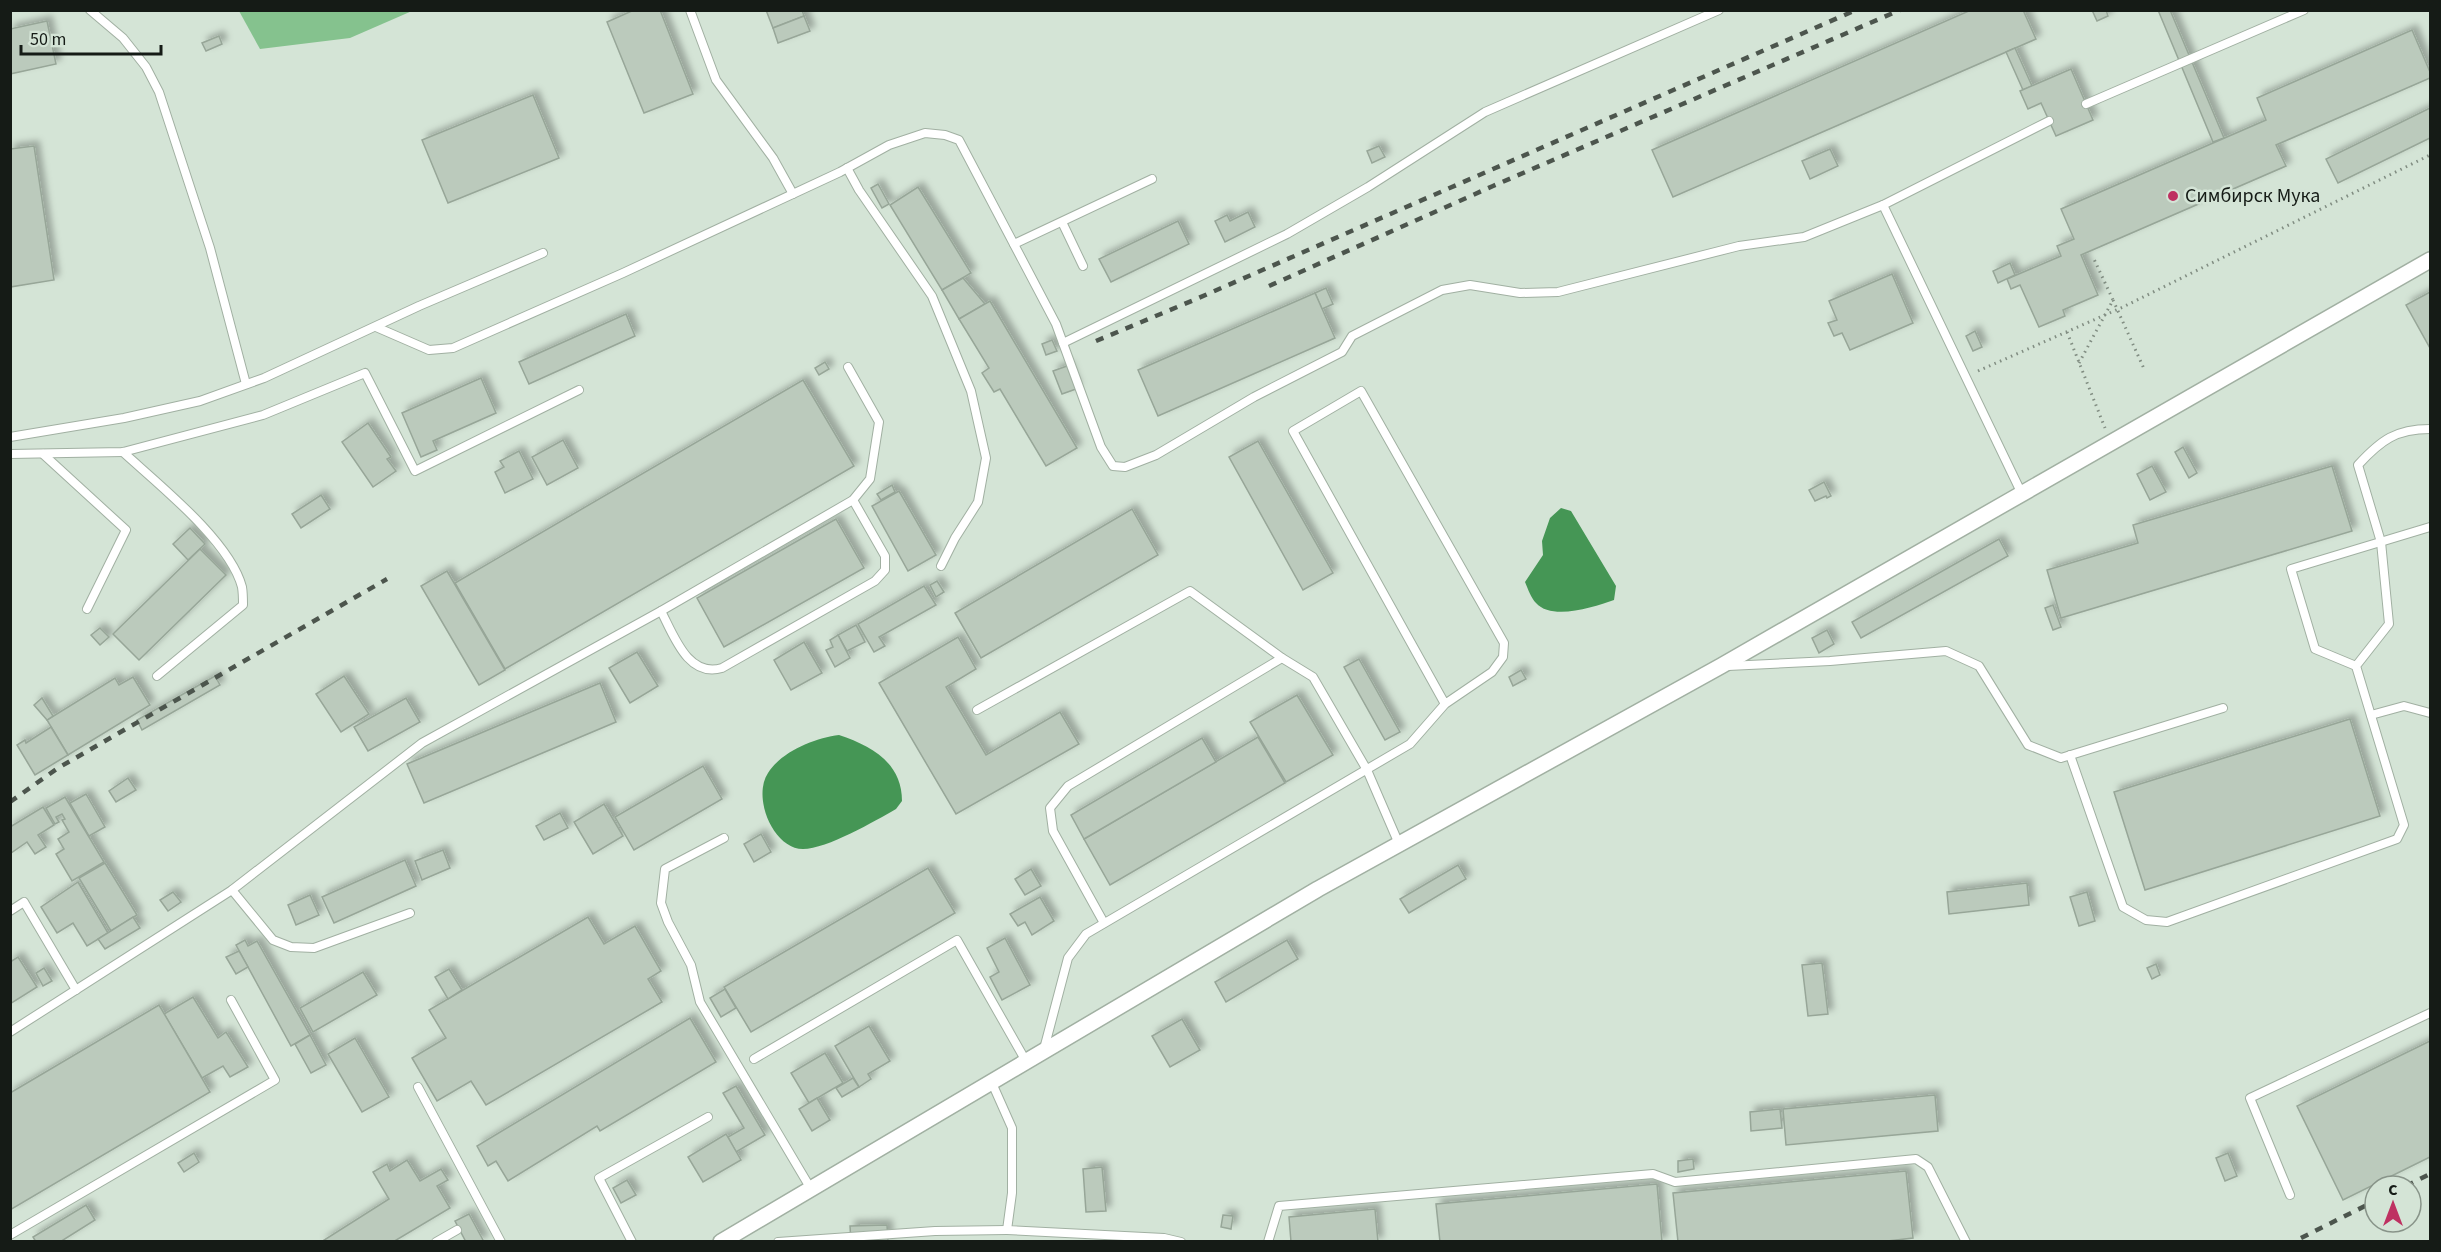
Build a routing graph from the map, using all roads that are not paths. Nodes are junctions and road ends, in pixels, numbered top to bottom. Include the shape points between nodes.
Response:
1 (90, 10) edge
2 (690, 10) edge
3 (1719, 10) edge
4 (2304, 10) edge
5 (2086, 104) dead end
6 (2049, 121) dead end
7 (847, 168) junction
8 (1152, 179) dead end
9 (793, 194) junction
10 (1883, 205) junction
11 (1062, 222) junction
12 (1014, 244) junction
13 (543, 253) dead end
14 (2430, 260) edge
15 (1083, 266) dead end
16 (376, 327) junction
17 (1063, 343) junction
18 (848, 367) dead end
19 (246, 384) junction
20 (579, 390) dead end
21 (2430, 429) edge
22 (10, 437) edge
23 (123, 452) junction
24 (10, 454) edge
25 (43, 454) junction
26 (2021, 492) junction
27 (853, 500) junction
28 (2430, 527) edge
29 (2380, 542) junction
30 (941, 566) dead end
31 (87, 609) dead end
32 (661, 611) junction
33 (1282, 658) junction
34 (1720, 666) junction
35 (2356, 666) junction
36 (157, 676) dead end
37 (1445, 704) junction
38 (2223, 708) dead end
39 (977, 710) dead end
40 (2430, 713) edge
41 (2371, 715) junction
42 (2070, 755) junction
43 (1366, 770) junction
44 (724, 838) dead end
45 (1399, 844) junction
46 (232, 890) junction
47 (10, 911) edge
48 (410, 913) dead end
49 (1104, 923) junction
50 (76, 990) junction
51 (231, 1000) dead end
52 (2430, 1013) edge
53 (10, 1032) edge
54 (1043, 1053) junction
55 (754, 1059) dead end
56 (1026, 1063) junction
57 (992, 1083) junction
58 (418, 1087) dead end
59 (708, 1117) dead end
60 (812, 1189) junction
61 (2290, 1195) dead end
62 (457, 1230) dead end
63 (1007, 1230) junction
64 (10, 1235) edge
65 (436, 1242) edge
66 (501, 1242) edge
67 (632, 1242) edge
68 (721, 1242) edge
69 (778, 1242) edge
70 (1181, 1242) edge
71 (1268, 1242) edge
72 (1966, 1242) edge

1 - 19 lane via 123,38 146,67 159,92 210,248
2 - 9 lane via 716,80 773,158
3 - 17 lane via 1485,112 1287,234
4 - 5 lane
6 - 10 lane
7 - 9 lane
7 - 12 lane via 910,136 925,133 958,140
7 - 30 lane via 932,296 973,402 986,458 978,502
8 - 11 lane
9 - 16 lane via 453,348 429,350
10 - 17 lane via 1804,237 1739,246 1558,292 1520,293 1470,285 1442,290 1352,336 1342,352 1254,397 1156,455 1125,467 1113,466 1101,447
10 - 26 lane
11 - 12 lane
11 - 15 lane
12 - 17 lane
13 - 16 lane
14 - 26 street
16 - 19 lane
18 - 27 lane via 879,422 870,479
19 - 22 lane via 200,401
20 - 23 lane via 415,471 365,373 263,415
21 - 29 lane via 2408,429 2375,446 2358,465
23 - 25 lane
23 - 36 lane via 209,535 229,560 242,587 243,605
24 - 25 lane
25 - 31 lane via 126,530
26 - 34 street
27 - 32 lane
27 - 32 lane via 885,556 885,570 875,580 710,672 696,666 683,652
28 - 29 lane
29 - 35 lane via 2389,624
29 - 35 lane via 2291,569 2315,649
32 - 46 lane via 422,743
33 - 39 lane via 1190,591
33 - 43 lane via 1314,677
33 - 49 lane via 1068,786 1050,808 1053,831
34 - 42 lane via 1946,651 1979,666 2028,745 2061,758
34 - 45 street
35 - 41 lane
37 - 37 lane via 1293,431 1361,391 1504,643 1503,657 1492,672
37 - 43 lane via 1410,744
38 - 42 lane
40 - 41 lane via 2404,706
41 - 42 lane via 2404,825 2397,839 2167,922 2146,920 2122,907
43 - 45 lane
43 - 49 lane
44 - 60 lane via 665,869 661,903 691,965 700,1002
45 - 54 street
46 - 48 lane via 273,940 291,947 314,948
46 - 50 lane
47 - 50 lane via 24,902
49 - 54 lane via 1086,934 1068,958
50 - 53 lane
51 - 64 lane via 275,1080
52 - 61 lane via 2250,1098
54 - 56 street
55 - 56 lane via 957,940
56 - 57 street
57 - 60 street
57 - 63 lane via 1012,1128 1012,1192
58 - 66 lane
59 - 67 lane via 599,1178
60 - 68 street
62 - 65 lane
63 - 69 lane
63 - 70 lane
71 - 72 lane via 1279,1206 1653,1173 1675,1182 1916,1159 1928,1167

